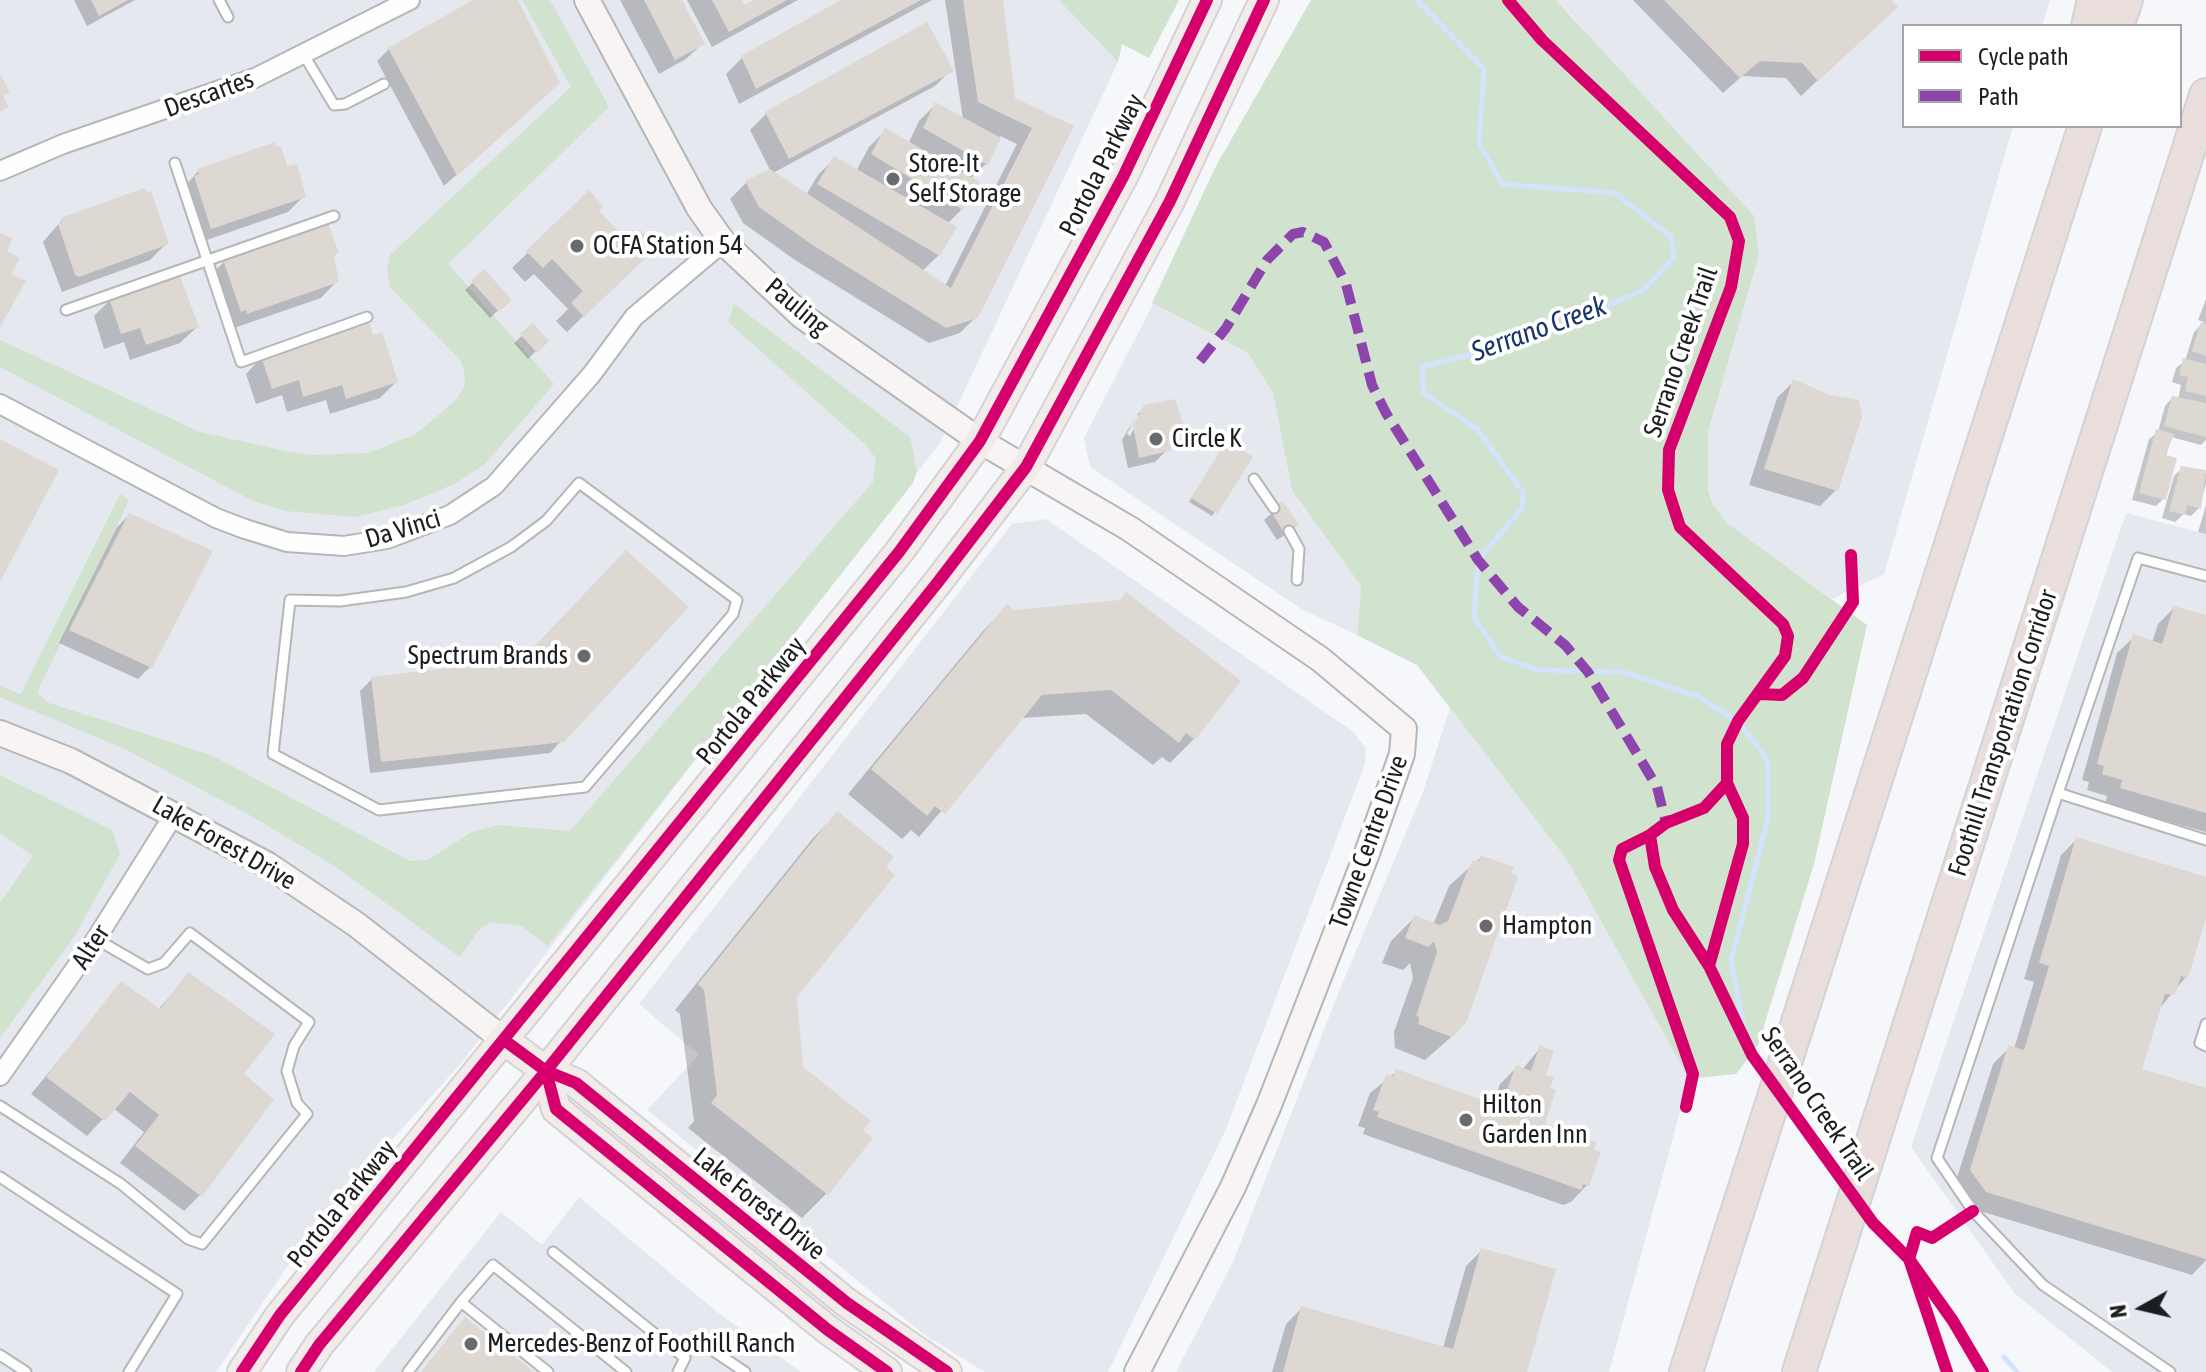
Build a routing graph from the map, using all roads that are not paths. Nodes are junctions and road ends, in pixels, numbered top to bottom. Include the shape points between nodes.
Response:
1 (219, 0) edge
2 (410, 0) edge
3 (587, 0) edge
4 (1207, 0) edge
5 (1264, 0) edge
6 (2094, 0) edge
7 (2126, 0) edge
8 (228, 17) dead end
9 (2088, 24) edge
10 (2118, 24) edge
11 (304, 55) junction
12 (384, 84) dead end
13 (2206, 95) edge
14 (2063, 128) edge
15 (2084, 128) edge
16 (175, 163) dead end
17 (2206, 164) edge
18 (0, 171) edge
19 (334, 216) dead end
20 (723, 242) junction
21 (206, 261) junction
22 (2148, 277) junction
23 (66, 310) dead end
24 (367, 317) dead end
25 (1997, 396) junction
26 (0, 404) edge
27 (980, 441) junction
28 (1026, 467) junction
29 (1254, 479) dead end
30 (579, 483) joint
31 (1274, 508) dead end
32 (1289, 531) dead end
33 (2206, 576) edge
34 (1297, 580) dead end
35 (0, 733) edge
36 (2058, 793) junction
37 (175, 813) junction
38 (2206, 840) edge
39 (96, 939) junction
40 (2206, 1024) edge
41 (504, 1040) junction
42 (2206, 1046) edge
43 (546, 1071) junction
44 (0, 1076) edge
45 (0, 1106) edge
46 (0, 1177) edge
47 (553, 1252) dead end
48 (461, 1302) junction
49 (715, 1352) dead end
50 (0, 1355) edge
51 (26, 1372) edge
52 (129, 1372) edge
53 (242, 1372) edge
54 (301, 1372) edge
55 (408, 1372) edge
56 (548, 1372) edge
57 (626, 1372) edge
58 (678, 1372) edge
59 (745, 1372) edge
60 (887, 1372) edge
61 (947, 1372) edge
62 (1137, 1372) edge
63 (1686, 1372) edge
64 (1799, 1372) edge
65 (2170, 1372) edge

1 - 8 lane
2 - 11 street, Descartes
3 - 20 main road, Pauling via 680,176
4 - 27 main road, Portola Parkway via 1123,177
5 - 28 main road via 1170,201
6 - 9 highway
7 - 10 highway
11 - 12 lane via 334,105
11 - 18 street, Descartes via 255,78
13 - 22 highway, Foothill Transportation Corridor
14 - 25 highway
15 - 25 highway
16 - 21 lane
17 - 22 highway via 2184,217
19 - 21 lane
20 - 26 street, Da Vinci via 634,317 592,374 494,486 450,515 387,539 344,546 287,542 245,529
20 - 27 main road, Pauling via 802,316
21 - 23 lane
21 - 24 lane via 241,362
22 - 64 highway, Foothill Transportation Corridor
25 - 63 highway
27 - 28 main road, Pauling
27 - 41 main road, Portola Parkway via 899,552
28 - 43 main road
28 - 62 main road, Towne Centre Drive via 1130,529 1320,659 1398,721 1405,733 1366,856 1269,1105 1233,1187
29 - 31 lane
30 - 30 lane via 737,600 733,614 585,787 379,810 273,754 290,600 340,601 406,592 454,578 546,521
32 - 34 lane via 1299,549
33 - 36 lane via 2138,558
35 - 37 main road, Lake Forest Drive via 71,761
36 - 38 lane
36 - 65 lane via 1937,1158 1973,1211 2043,1285
37 - 39 street, Alter
37 - 41 main road, Lake Forest Drive via 268,865 357,925
39 - 44 street, Alter
39 - 45 lane via 148,969 164,963 190,933 309,1022 287,1071 297,1103 307,1114 202,1244
40 - 42 lane via 2200,1043
41 - 43 main road, Lake Forest Drive
41 - 53 main road, Portola Parkway via 280,1315
43 - 54 main road
43 - 60 main road via 556,1109
43 - 61 main road, Lake Forest Drive via 576,1083 847,1303
46 - 52 lane via 177,1294
47 - 58 lane via 685,1358
48 - 55 lane
48 - 56 lane
48 - 57 lane via 493,1265
49 - 59 lane
50 - 51 lane

